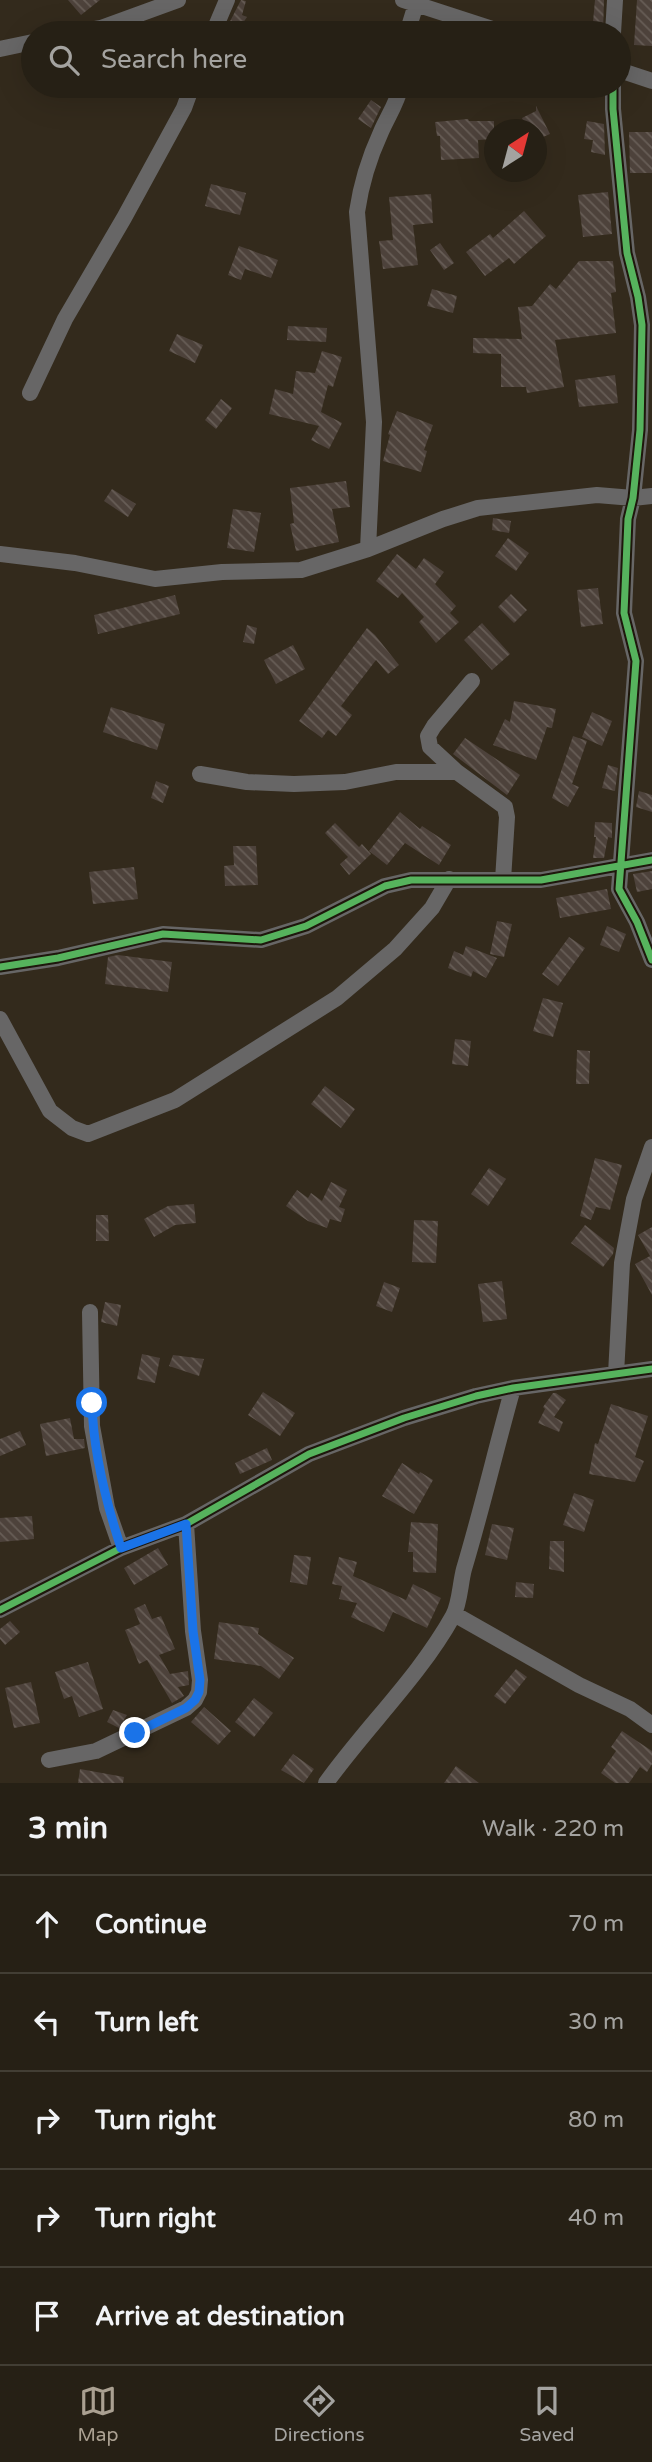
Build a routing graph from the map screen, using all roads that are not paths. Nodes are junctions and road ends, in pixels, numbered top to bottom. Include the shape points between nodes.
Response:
1 (178, 0) edge
2 (227, 0) edge
3 (615, 0) edge
4 (409, 2) edge
5 (120, 21) edge
6 (218, 21) edge
7 (408, 21) edge
8 (468, 21) edge
9 (614, 21) edge
10 (21, 45) edge
11 (0, 49) edge
12 (631, 74) edge
13 (652, 81) edge
14 (187, 98) edge
15 (398, 98) edge
16 (612, 98) edge
17 (30, 393) dead end
18 (652, 496) edge
19 (633, 498) junction
20 (368, 549) junction
21 (0, 554) edge
22 (472, 681) dead end
23 (457, 772) junction
24 (200, 774) dead end
25 (652, 860) edge
26 (620, 865) junction
27 (449, 879) junction
28 (503, 880) junction
29 (652, 960) edge
30 (0, 967) edge
31 (0, 1018) edge
32 (652, 1147) edge
33 (90, 1312) dead end
34 (652, 1369) edge
35 (616, 1374) junction
36 (513, 1388) junction
37 (186, 1524) junction
38 (121, 1548) junction
39 (0, 1610) edge
40 (454, 1614) junction
41 (652, 1725) edge
42 (50, 1760) dead end
43 (326, 1783) edge

1 - 5 street
2 - 6 street
3 - 9 street
4 - 7 street
4 - 8 street
10 - 11 street
12 - 13 street
14 - 17 street via 65,319
15 - 20 street via 361,183 357,212 374,422
16 - 19 street via 625,241 642,325
18 - 19 street
19 - 20 street via 597,495 478,508
19 - 26 street via 624,613 636,661
20 - 21 street via 301,570 155,579
22 - 23 street via 428,736 430,747
23 - 24 street via 396,772 345,782 294,784
23 - 28 street via 505,807
25 - 26 street
26 - 28 street via 541,880
26 - 29 street via 619,889
27 - 28 street
27 - 30 street via 385,886 306,926 261,940 163,934
27 - 31 street via 432,908 395,949 337,998 175,1100 88,1134 50,1111
32 - 35 street via 634,1199 622,1264
33 - 38 street via 92,1426 107,1508
34 - 35 street
35 - 36 street
36 - 37 street via 404,1418 309,1454
36 - 40 street
37 - 38 street
37 - 42 street via 200,1680 195,1700 116,1743
38 - 39 street
40 - 41 street
40 - 43 street

